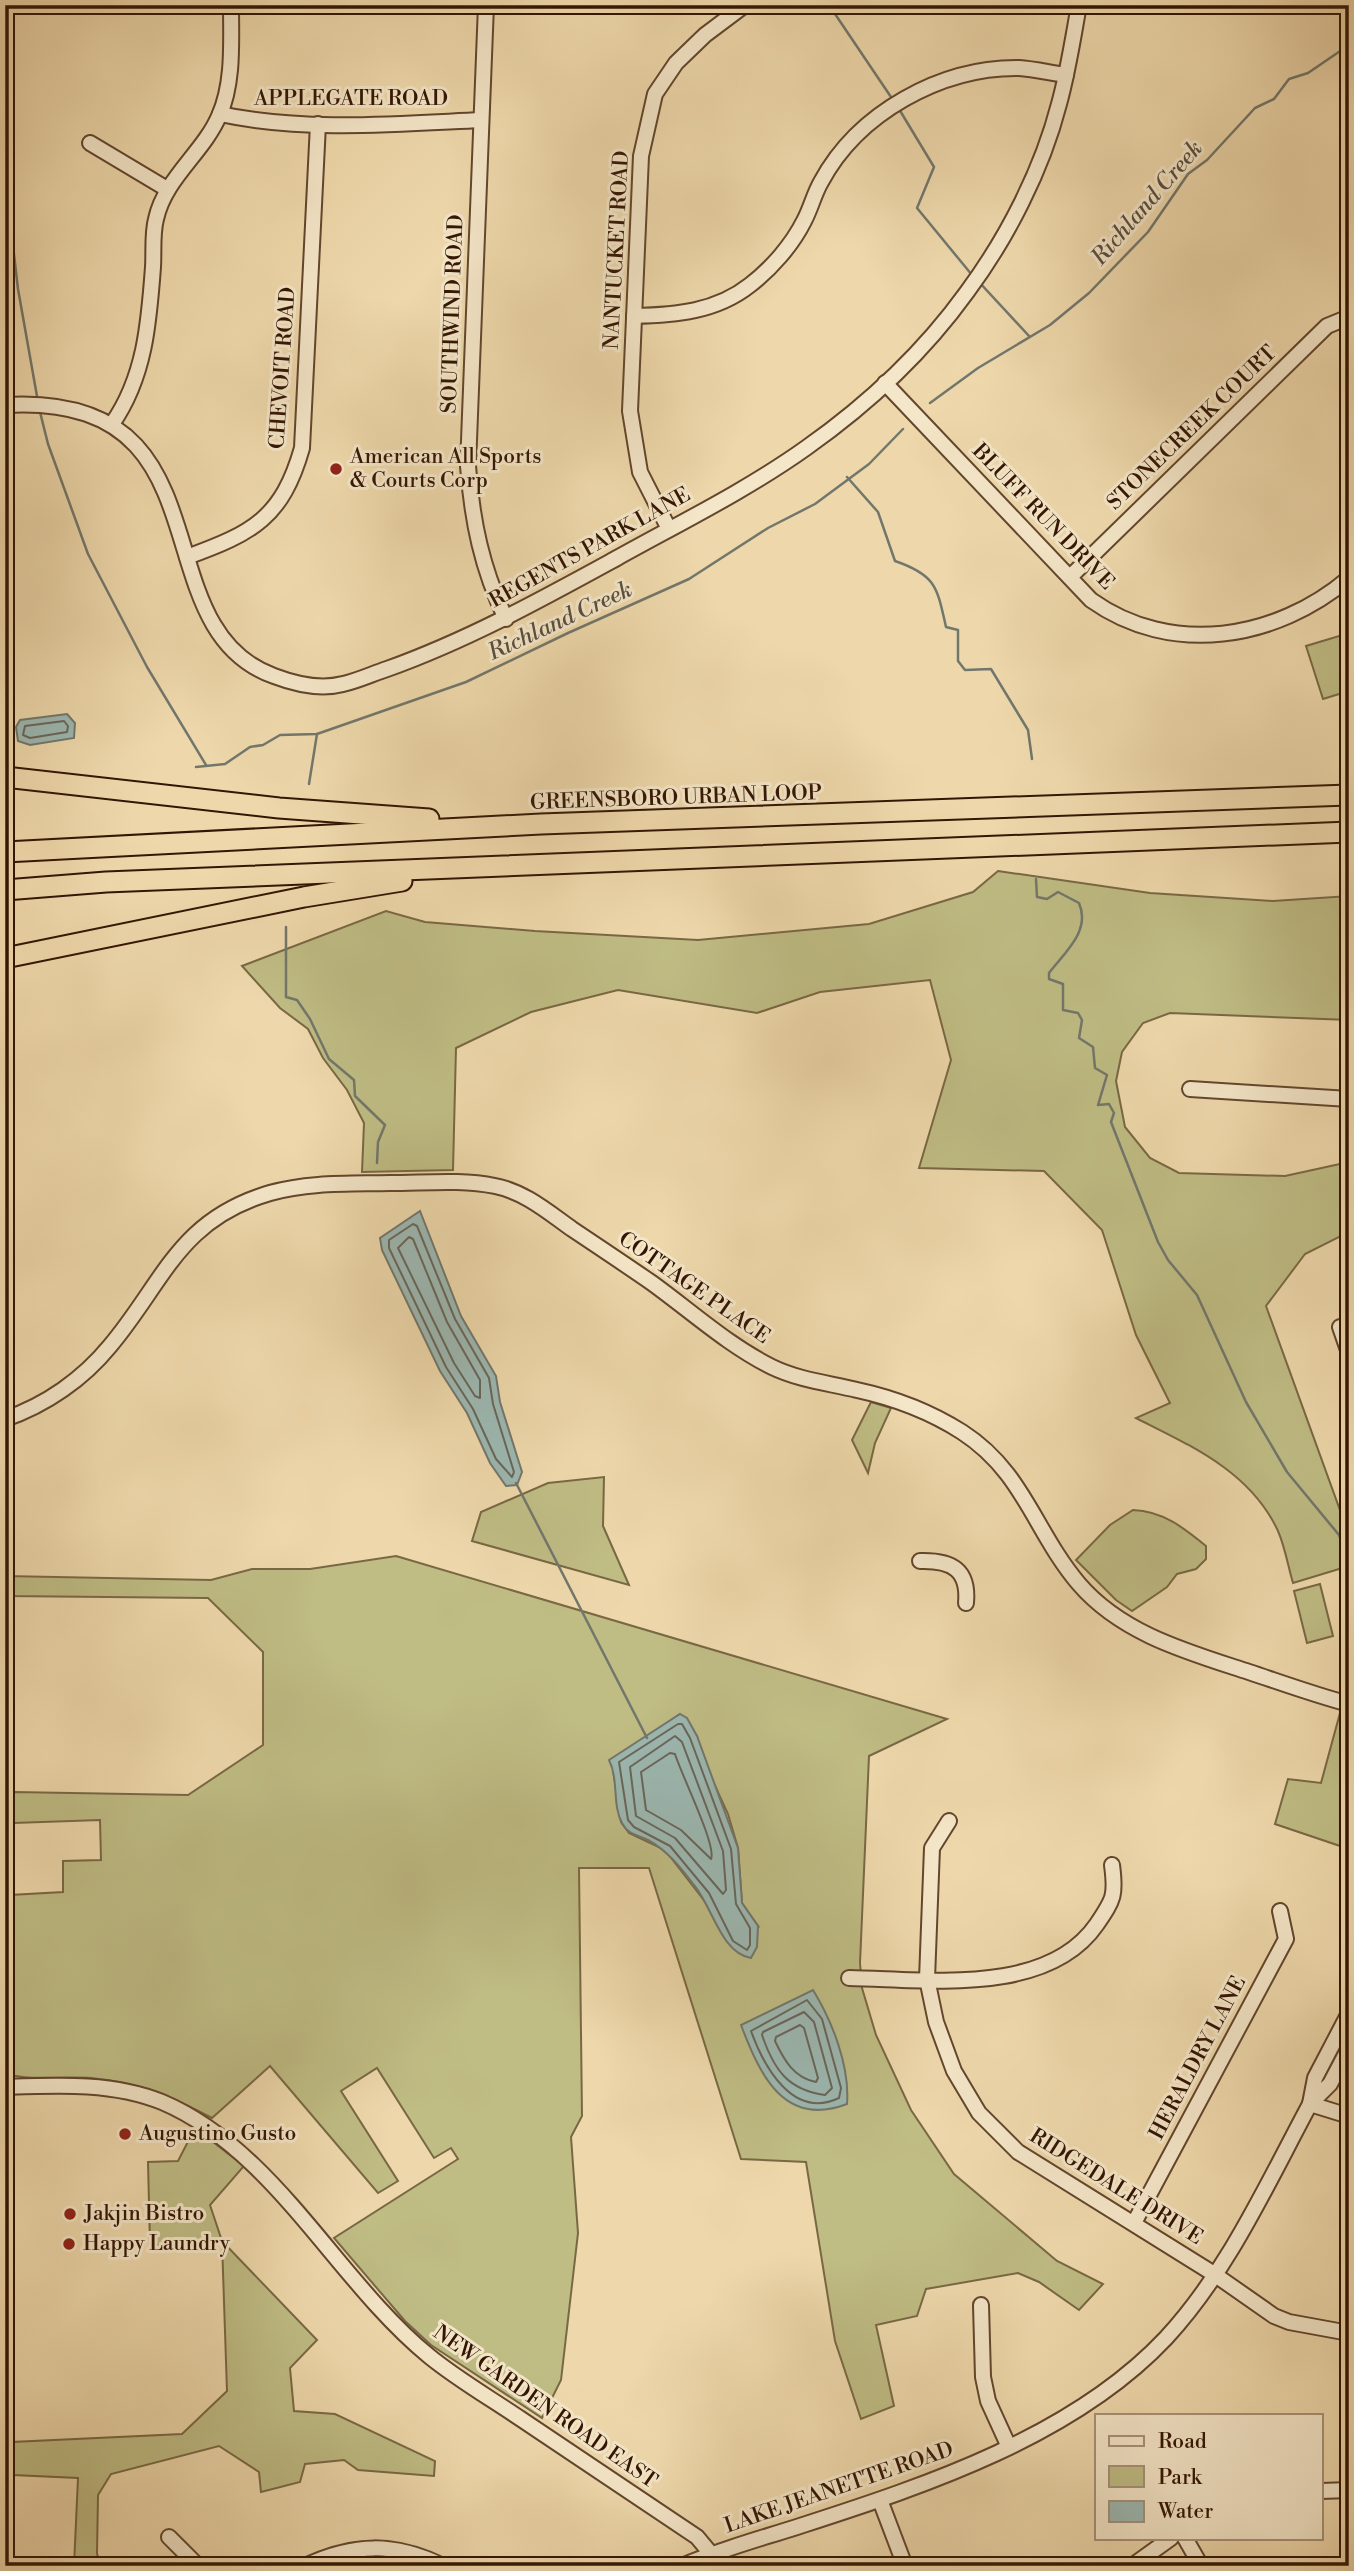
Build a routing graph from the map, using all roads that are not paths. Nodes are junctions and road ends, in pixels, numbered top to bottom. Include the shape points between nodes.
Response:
1 (231, 5) edge
2 (486, 5) edge
3 (745, 5) edge
4 (1079, 5) edge
5 (1066, 75) junction
6 (220, 114) junction
7 (481, 120) junction
8 (318, 124) junction
9 (90, 143) dead end
10 (167, 190) junction
11 (634, 316) junction
12 (1349, 317) edge
13 (885, 383) junction
14 (5, 405) edge
15 (112, 424) junction
16 (669, 529) junction
17 (187, 557) junction
18 (1070, 578) junction
19 (1349, 578) edge
20 (506, 619) junction
21 (10, 780) edge
22 (1349, 794) edge
23 (541, 824) junction
24 (1349, 832) edge
25 (5, 852) edge
26 (504, 866) junction
27 (5, 890) edge
28 (5, 958) edge
29 (1190, 1089) dead end
30 (1349, 1100) edge
31 (1340, 1327) dead end
32 (1349, 1353) edge
33 (5, 1419) edge
34 (920, 1561) dead end
35 (966, 1604) dead end
36 (1349, 1704) edge
37 (949, 1821) dead end
38 (1112, 1865) dead end
39 (1280, 1911) dead end
40 (849, 1978) dead end
41 (927, 1979) junction
42 (1349, 2013) edge
43 (1349, 2048) edge
44 (5, 2087) edge
45 (1310, 2104) junction
46 (1349, 2116) edge
47 (1134, 2223) junction
48 (1214, 2274) junction
49 (981, 2305) dead end
50 (1349, 2333) edge
51 (1009, 2447) junction
52 (1349, 2490) edge
53 (1322, 2491) edge
54 (880, 2500) junction
55 (169, 2537) dead end
56 (1168, 2540) edge
57 (1186, 2540) edge
58 (714, 2560) edge
59 (198, 2566) edge
60 (304, 2566) edge
61 (443, 2566) edge
62 (682, 2566) edge
63 (905, 2566) edge
64 (1132, 2566) edge
65 (1201, 2566) edge

1 - 6 street via 228,76
2 - 7 street, SOUTHWIND ROAD
3 - 11 street, NANTUCKET ROAD via 676,63 655,94 642,156
4 - 5 street, REGENTS PARK LANE
5 - 11 street via 1018,68 971,75 929,87 893,105 862,128 840,154 792,240 748,287 685,314
5 - 13 street, REGENTS PARK LANE via 1036,170 984,267 942,324
6 - 8 street, APPLEGATE ROAD via 257,122
6 - 10 street
7 - 8 street, APPLEGATE ROAD
7 - 20 street, SOUTHWIND ROAD via 468,466 481,561
8 - 17 street, CHEVOIT ROAD via 302,448 295,474 270,514 254,528
9 - 10 street
10 - 15 street via 156,219 149,328 133,384
11 - 16 street, NANTUCKET ROAD via 630,411 634,440 640,472
12 - 18 street, STONECREEK COURT via 1327,326
13 - 16 street, REGENTS PARK LANE via 804,450
13 - 18 street, BLUFF RUN DRIVE
14 - 15 street, REGENTS PARK LANE via 50,404
15 - 17 street, REGENTS PARK LANE via 162,483
16 - 20 street, REGENTS PARK LANE
17 - 20 street, REGENTS PARK LANE via 195,584 227,645 270,675 304,685 340,685 429,654
18 - 19 street, BLUFF RUN DRIVE via 1116,618 1148,630 1186,635 1228,633 1271,623 1317,603
21 - 23 highway via 279,808
22 - 23 highway, GREENSBORO URBAN LOOP
23 - 25 highway, GREENSBORO URBAN LOOP
24 - 26 highway
26 - 27 highway
26 - 28 highway via 304,897
29 - 30 street
31 - 32 street
33 - 36 street, COTTAGE PLACE via 56,1394 96,1363 175,1254 212,1222 250,1200 288,1189 333,1184 457,1182 496,1186 524,1196 774,1368 823,1385 899,1401 963,1432 996,1458 1017,1483 1081,1587 1138,1630 1191,1653
34 - 35 street via 945,1562 960,1573 967,1584
37 - 41 street, RIDGEDALE DRIVE via 932,1848
38 - 41 street via 1116,1891 1108,1909 1089,1936 1064,1957 996,1978
39 - 47 street, HERALDRY LANE via 1286,1939
40 - 41 street
41 - 47 street, RIDGEDALE DRIVE via 954,2071 979,2113 1018,2152
42 - 45 street, LAKE JEANETTE ROAD via 1315,2078
43 - 45 street, LAKE JEANETTE ROAD via 1330,2084
44 - 58 street, NEW GARDEN ROAD EAST via 123,2091 162,2102 204,2126 252,2164 386,2318 430,2357 697,2537
45 - 46 street
45 - 48 street, LAKE JEANETTE ROAD
47 - 48 street, RIDGEDALE DRIVE
48 - 50 street, RIDGEDALE DRIVE via 1274,2316
48 - 51 street, LAKE JEANETTE ROAD via 1166,2338 1118,2380
49 - 51 street via 983,2377 988,2401
51 - 54 street, LAKE JEANETTE ROAD
52 - 53 street
54 - 58 street, LAKE JEANETTE ROAD
54 - 63 street
55 - 59 street
56 - 64 street
57 - 65 street
58 - 62 street, LAKE JEANETTE ROAD
60 - 61 street via 325,2556 373,2546 413,2553

